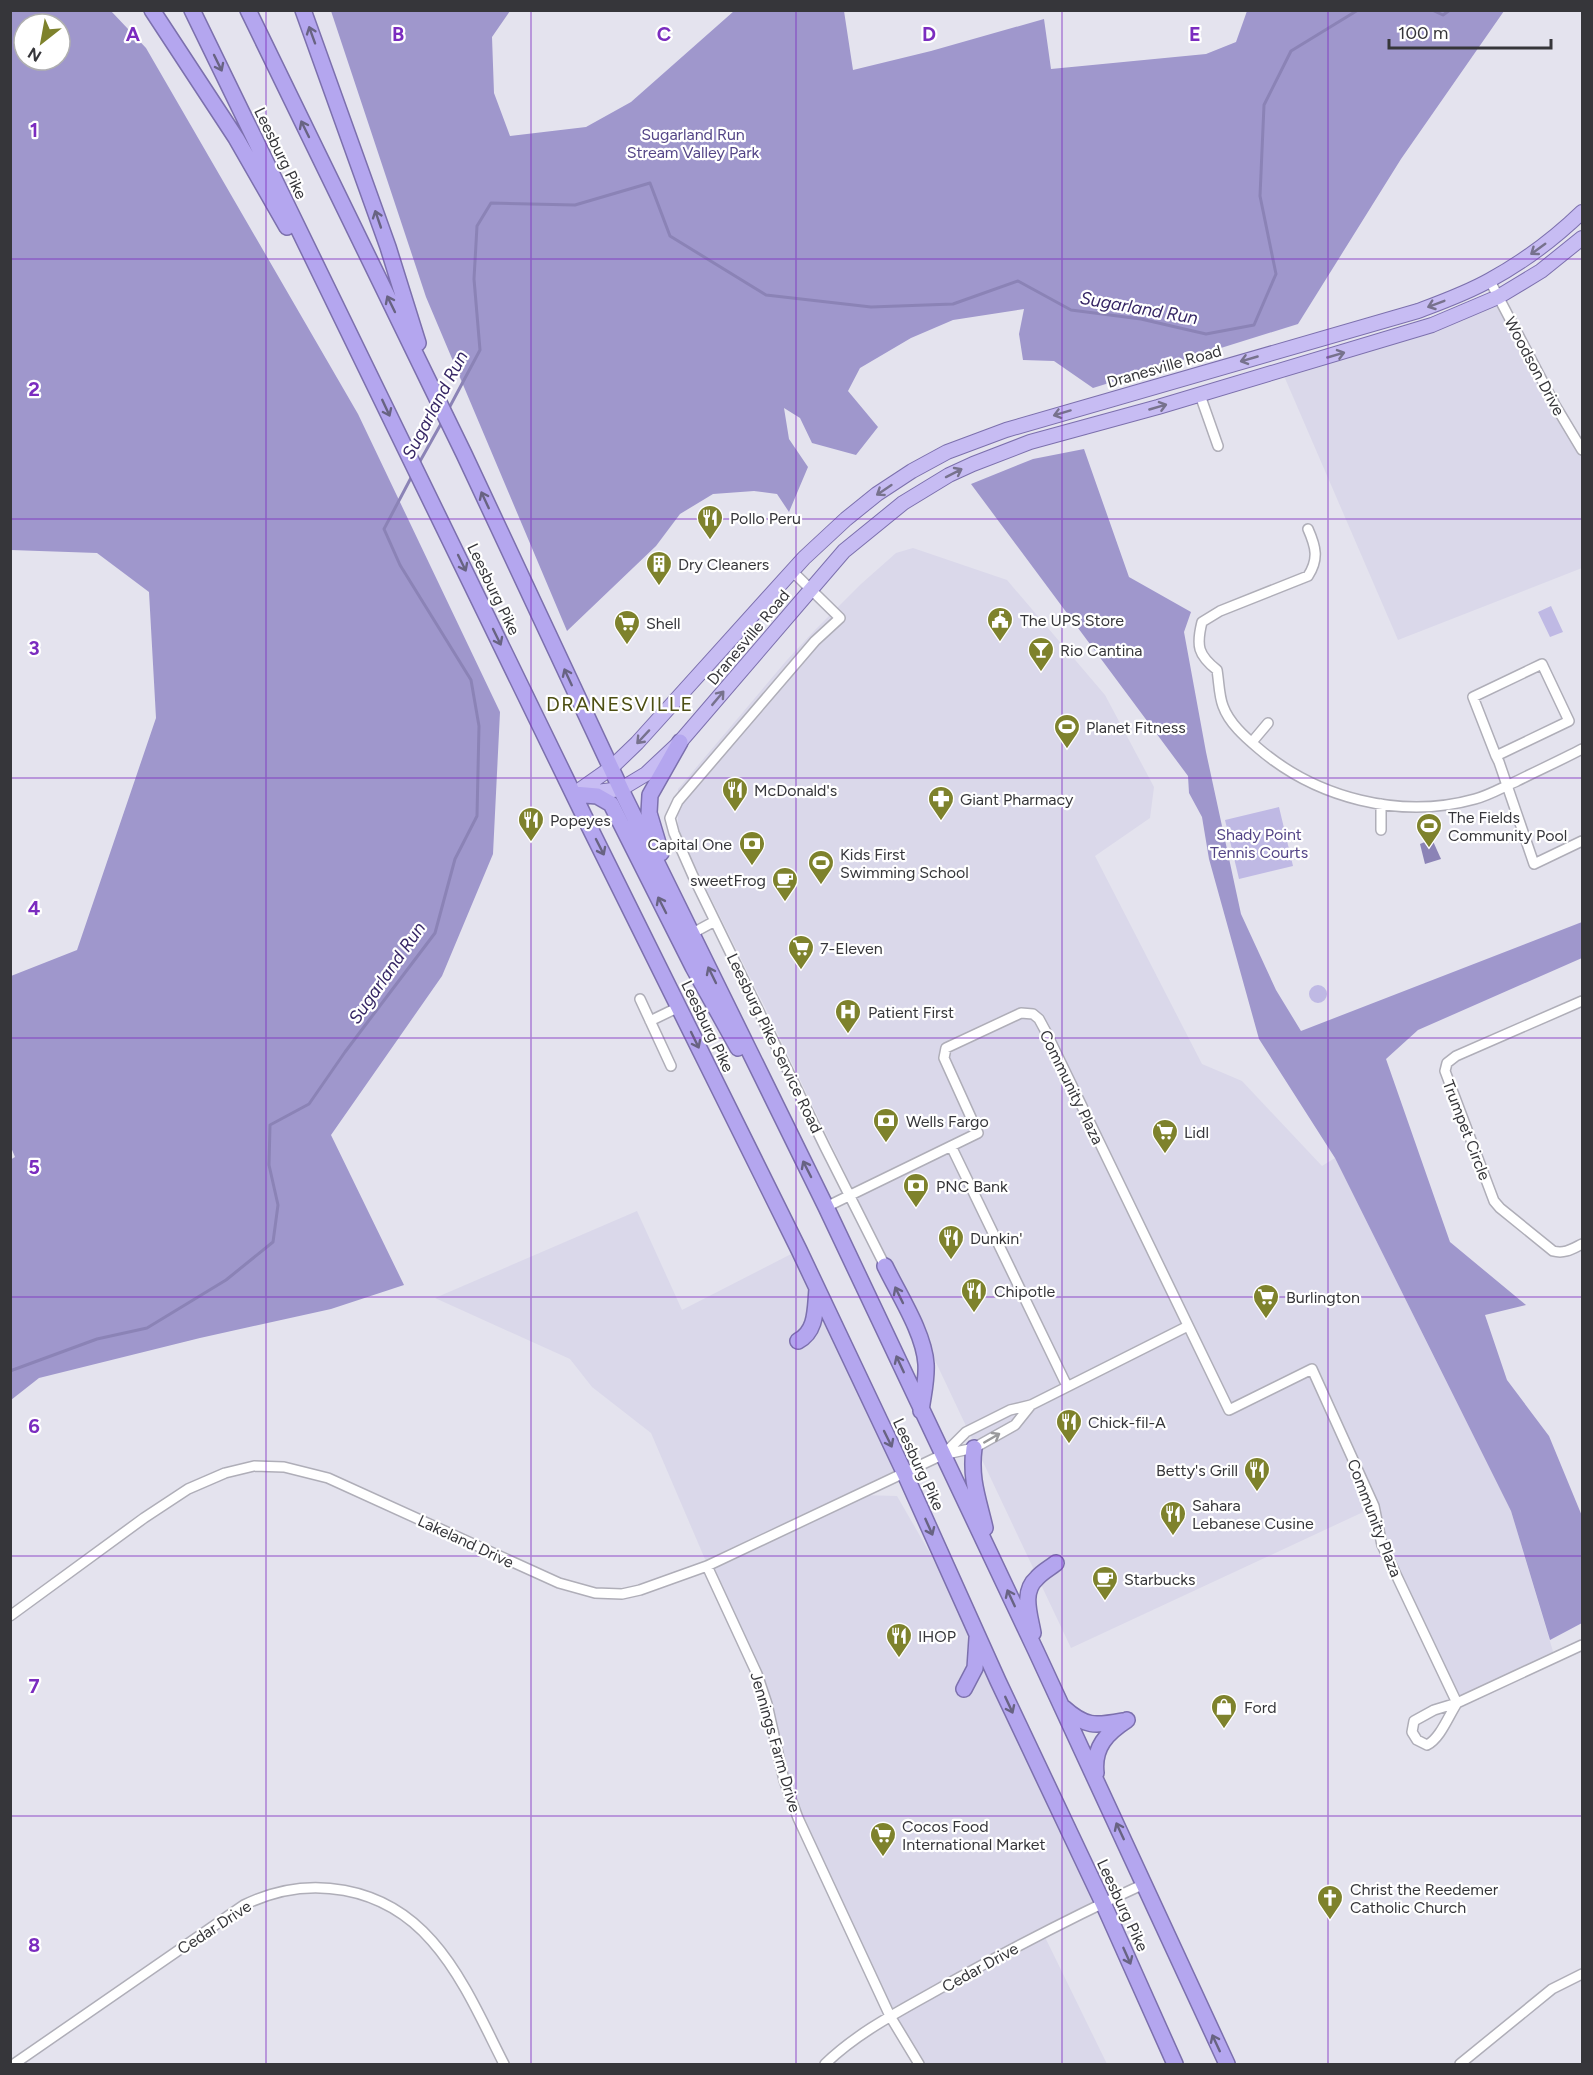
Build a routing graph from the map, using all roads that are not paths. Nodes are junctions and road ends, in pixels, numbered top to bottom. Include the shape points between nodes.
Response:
1 (152, 10) edge
2 (192, 10) edge
3 (248, 10) edge
4 (303, 10) edge
5 (1582, 212) edge
6 (1582, 238) edge
7 (1490, 280) junction
8 (1498, 297) junction
9 (375, 385) junction
10 (435, 394) junction
11 (1200, 395) junction
12 (1218, 446) dead end
13 (1582, 450) edge
14 (1308, 530) dead end
15 (792, 571) junction
16 (812, 588) junction
17 (1269, 723) dead end
18 (680, 742) junction
19 (1252, 742) junction
20 (1582, 749) edge
21 (1496, 756) junction
22 (611, 768) junction
23 (1507, 785) junction
24 (621, 789) junction
25 (574, 794) junction
26 (1381, 804) junction
27 (1381, 830) dead end
28 (1582, 841) edge
29 (678, 905) junction
30 (716, 921) junction
31 (692, 934) junction
32 (640, 999) dead end
33 (1582, 1001) edge
34 (679, 1007) junction
35 (650, 1021) junction
36 (671, 1066) dead end
37 (773, 1102) junction
38 (951, 1146) junction
39 (849, 1196) junction
40 (826, 1207) junction
41 (1582, 1244) edge
42 (885, 1266) joint
43 (818, 1289) junction
44 (1188, 1326) junction
45 (798, 1341) dead end
46 (1067, 1386) junction
47 (1031, 1405) junction
48 (921, 1411) junction
49 (974, 1448) junction
50 (942, 1455) junction
51 (905, 1474) junction
52 (992, 1557) junction
53 (1056, 1563) dead end
54 (707, 1566) junction
55 (10, 1616) edge
56 (977, 1635) junction
57 (1582, 1645) edge
58 (1036, 1650) junction
59 (998, 1681) junction
60 (1457, 1703) junction
61 (1062, 1707) junction
62 (1097, 1782) junction
63 (1144, 1884) junction
64 (1103, 1903) junction
65 (1582, 1974) edge
66 (890, 2016) junction
67 (14, 2064) edge
68 (504, 2064) edge
69 (825, 2064) edge
70 (919, 2064) edge
71 (1175, 2064) edge
72 (1227, 2064) edge
73 (1460, 2064) edge

1 - 9 highway via 236,138
2 -> 9 highway, Leesburg Pike
10 -> 3 highway, Leesburg Pike
10 -> 4 highway via 388,247
5 -> 7 main road, Dranesville Road via 1557,235
6 - 8 main road, Dranesville Road
7 - 8 street, Woodson Drive
7 -> 15 main road, Dranesville Road via 1418,311 1005,430 947,452 877,494
11 -> 8 main road, Dranesville Road via 1401,336
8 - 13 street, Woodson Drive
9 -> 25 highway, Leesburg Pike
22 -> 10 highway, Leesburg Pike
11 - 12 street
16 -> 11 main road, Dranesville Road via 861,536 903,503 949,475 1030,442
14 - 19 street via 1316,554 1308,576 1220,611 1203,622 1198,640 1203,658 1217,670 1222,706
15 - 16 street
15 -> 22 main road, Dranesville Road
18 -> 16 main road, Dranesville Road
16 - 30 street, Leesburg Pike Service Road via 840,618 808,649 678,801 670,818
17 - 19 street
18 - 24 main road, Dranesville Road via 646,774
18 - 29 highway via 652,787 648,804
19 - 26 street via 1300,778 1344,796
20 - 23 street
21 - 21 street via 1473,697 1542,664 1569,721
21 - 23 street
22 - 24 highway, Leesburg Pike
22 - 25 main road, Dranesville Road
23 - 26 street via 1476,799 1458,802
23 - 28 street via 1534,864
24 - 25 main road, Dranesville Road
24 - 29 highway, Leesburg Pike
25 -> 34 highway, Leesburg Pike
37 -> 25 highway via 723,1024 611,804 597,796
26 - 27 street
29 - 31 highway, Leesburg Pike
30 - 31 street
30 - 39 street, Leesburg Pike Service Road
37 -> 31 highway, Leesburg Pike
32 - 35 street
33 - 41 street, Trumpet Circle via 1456,1056 1447,1063 1445,1071 1494,1201 1553,1251 1567,1252
34 - 35 street
34 -> 43 highway, Leesburg Pike
35 - 36 street
40 -> 37 highway, Leesburg Pike
38 - 39 street, Community Plaza
38 - 44 street, Community Plaza via 978,1133 944,1058 946,1048 1021,1013 1033,1014 1046,1032
38 - 46 street
39 - 40 street, Community Plaza
39 - 42 street, Leesburg Pike Service Road
48 -> 40 highway, Leesburg Pike
48 -> 42 highway via 924,1352
43 - 45 highway via 810,1331
43 -> 51 highway, Leesburg Pike
44 - 46 street
44 - 60 street, Community Plaza via 1229,1410 1312,1369 1374,1506 1382,1545
46 - 47 street
49 -> 47 street via 1015,1425
47 - 50 street via 1010,1410 966,1432
48 - 50 highway, Leesburg Pike
49 - 50 street
49 - 52 highway via 975,1489
50 - 51 street, Lakeland Drive
50 - 52 highway, Leesburg Pike
51 - 54 street, Lakeland Drive
51 -> 56 highway, Leesburg Pike
58 -> 52 highway, Leesburg Pike
53 - 58 highway via 1036,1578 1028,1591
54 - 55 street, Lakeland Drive via 631,1593 595,1593 546,1577 328,1478 284,1467 254,1466 188,1489
54 - 66 street, Jennings Farm Drive via 757,1674 784,1780 798,1818
56 - 59 highway, Leesburg Pike
56 - 59 highway via 975,1668 964,1689
57 - 60 street
58 - 61 highway, Leesburg Pike
59 -> 64 highway, Leesburg Pike
60 - 60 street via 1414,1721 1412,1732 1418,1740 1427,1745 1432,1743
61 - 62 highway, Leesburg Pike
61 - 62 highway via 1073,1717 1094,1725 1127,1720 1098,1748
63 -> 62 highway, Leesburg Pike
63 - 64 street, Cedar Drive
72 -> 63 highway, Leesburg Pike
64 - 66 street, Cedar Drive
64 -> 71 highway, Leesburg Pike
65 - 73 street via 1552,1989
66 - 69 street, Cedar Drive
66 - 70 street, Jennings Farm Drive
67 - 68 street, Cedar Drive via 244,1905 284,1890 318,1886 376,1900 421,1930 452,1968

